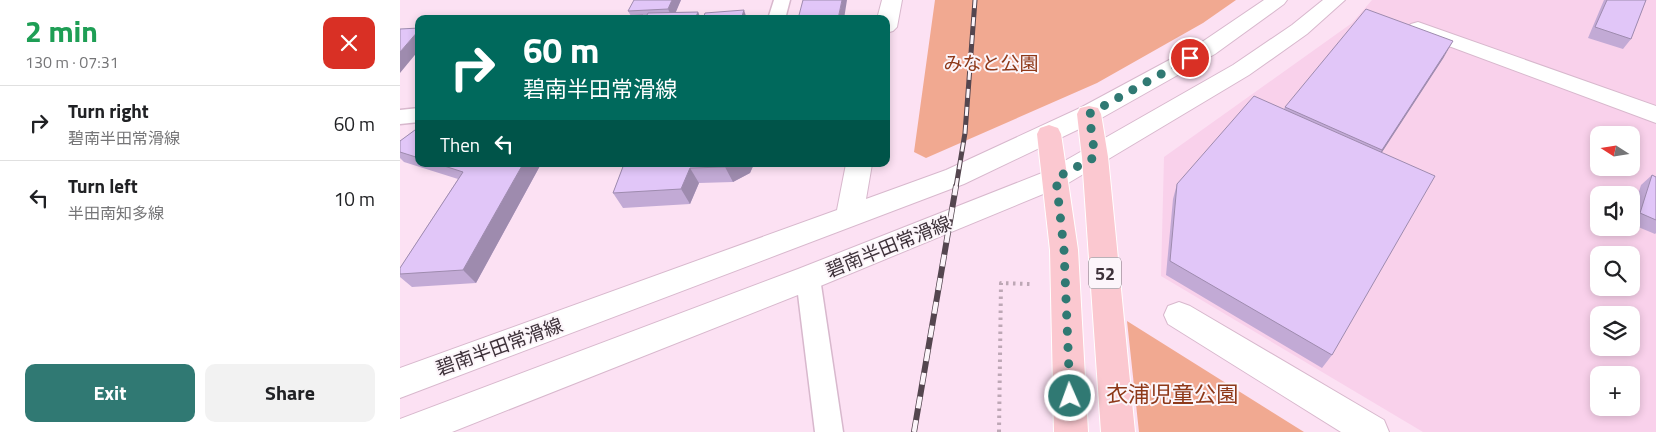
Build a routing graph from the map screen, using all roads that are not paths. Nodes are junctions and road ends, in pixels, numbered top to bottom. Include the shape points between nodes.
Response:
1 (782, 0) edge
2 (892, 0) edge
3 (1277, 0) edge
4 (1335, 0) edge
5 (777, 15) edge
6 (889, 15) edge
7 (1397, 21) edge
8 (1089, 114) junction
9 (1656, 115) edge
10 (415, 116) edge
11 (400, 117) edge
12 (1049, 134) junction
13 (1095, 157) junction
14 (858, 167) edge
15 (1056, 178) junction
16 (849, 216) junction
17 (808, 278) junction
18 (1178, 315) dead end
19 (400, 383) edge
20 (409, 432) edge
21 (829, 432) edge
22 (1071, 432) edge
23 (1118, 432) edge
24 (1372, 432) edge

1 - 5 street
2 - 6 main road
3 - 8 main road, 碧南半田常滑線 via 1207,49
4 - 13 main road, 碧南半田常滑線 via 1225,81
7 - 9 main road
8 - 12 main road, 碧南半田常滑線
8 - 13 main road, 52
10 - 11 street
12 - 15 main road, 52
12 - 16 main road, 碧南半田常滑線 via 955,177
13 - 15 main road, 碧南半田常滑線
13 - 23 main road, 52
14 - 16 main road
15 - 17 main road, 碧南半田常滑線
15 - 22 main road, 52 via 1064,250
16 - 19 main road, 碧南半田常滑線
17 - 20 main road, 碧南半田常滑線
17 - 21 street
18 - 24 main road

